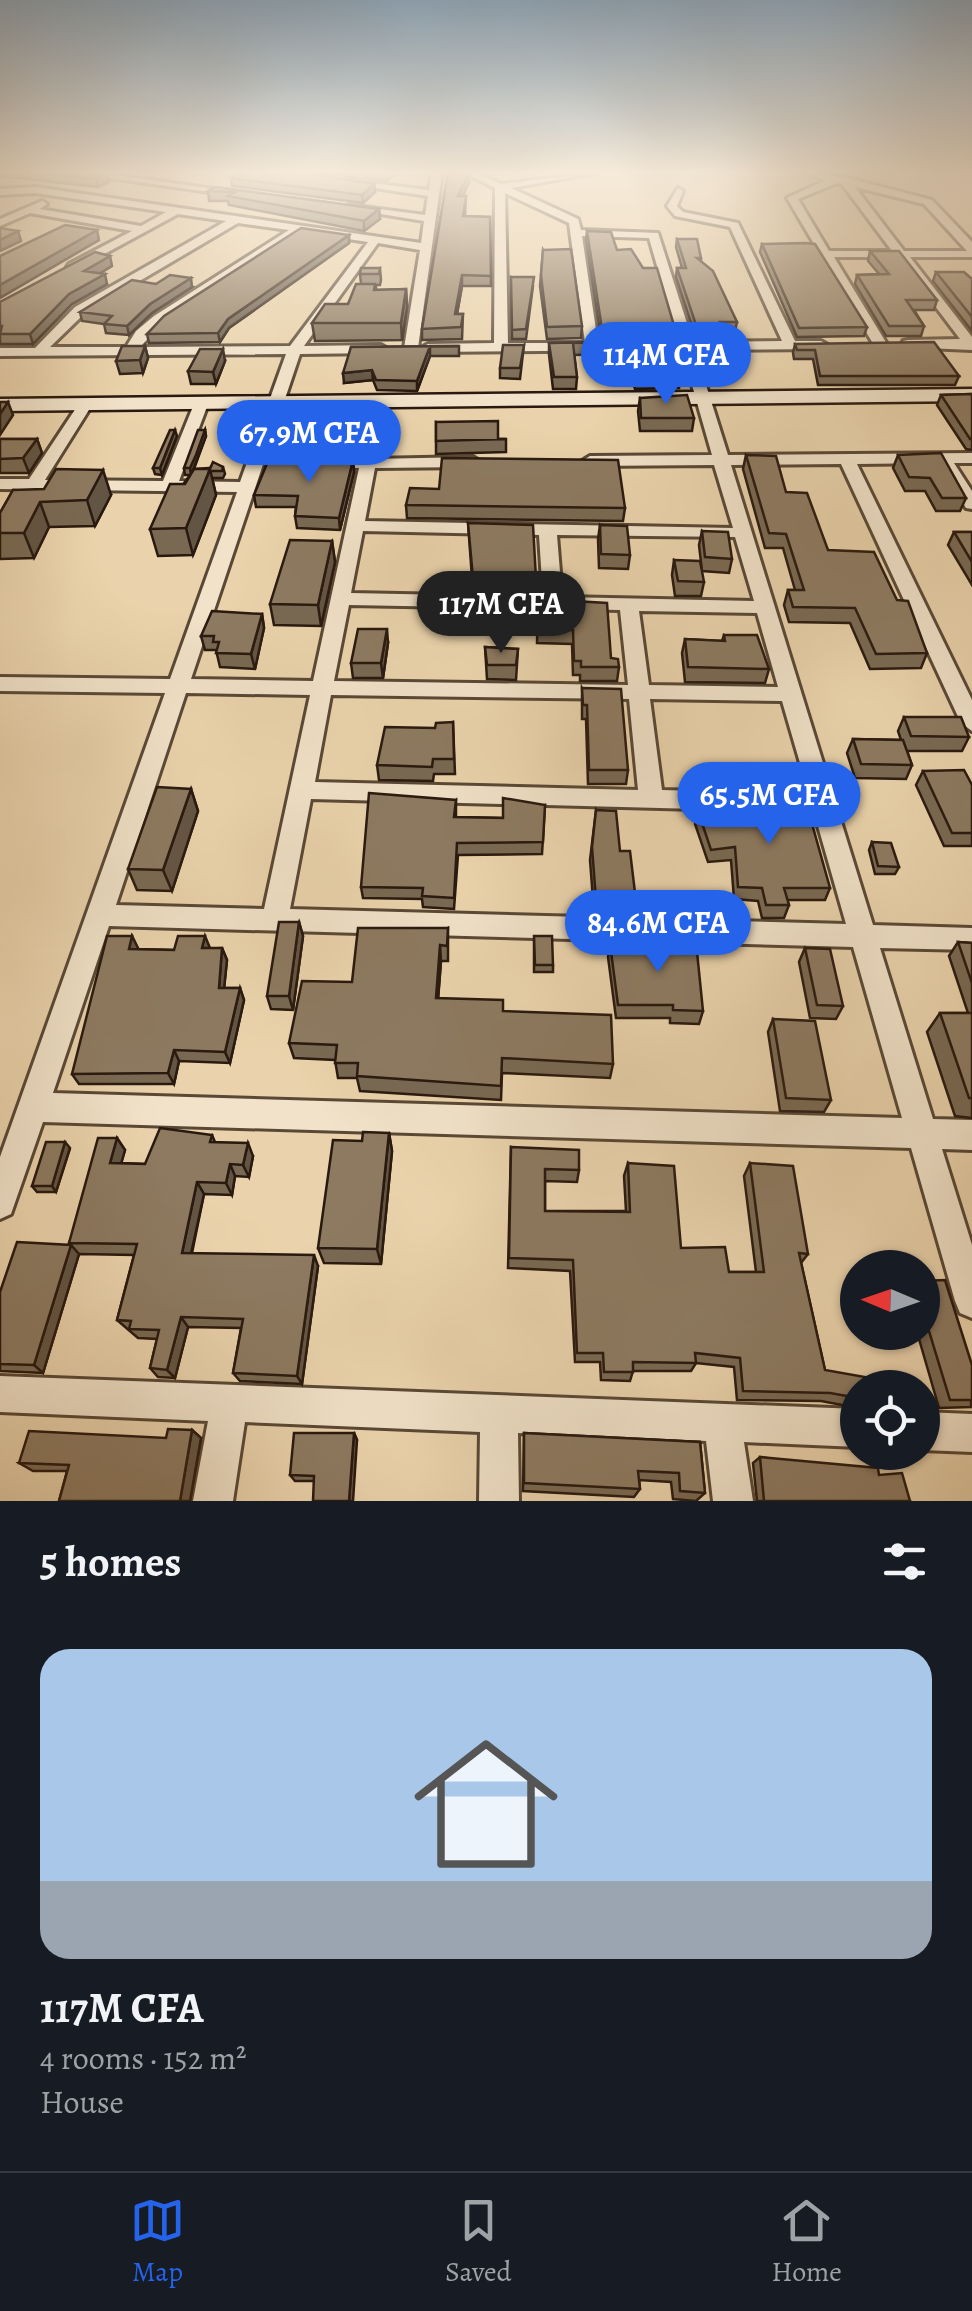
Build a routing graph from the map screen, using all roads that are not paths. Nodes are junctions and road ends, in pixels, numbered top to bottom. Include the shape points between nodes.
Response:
1 (116, 243) edge
2 (197, 243) edge
3 (277, 243) edge
4 (373, 243) edge
5 (401, 243) edge
6 (427, 243) edge
7 (500, 243) edge
8 (577, 243) edge
9 (656, 243) edge
10 (742, 243) edge
11 (819, 243) edge
12 (892, 243) edge
13 (426, 247) junction
14 (972, 251) edge
15 (826, 254) junction
16 (901, 254) junction
17 (63, 272) edge
18 (419, 292) junction
19 (350, 293) edge
20 (402, 293) edge
21 (333, 294) junction
22 (844, 344) edge
23 (862, 344) edge
24 (880, 344) junction
25 (790, 345) junction
26 (971, 345) edge
27 (687, 346) junction
28 (592, 347) junction
29 (411, 348) junction
30 (501, 348) junction
31 (294, 350) junction
32 (130, 351) junction
33 (0, 352) edge
34 (38, 352) junction
35 (972, 395) edge
36 (702, 398) junction
37 (277, 403) junction
38 (201, 404) junction
39 (85, 405) junction
40 (0, 406) edge
41 (943, 458) junction
42 (972, 458) edge
43 (847, 459) junction
44 (722, 460) junction
45 (564, 461) edge
46 (486, 462) edge
47 (312, 463) edge
48 (368, 463) junction
49 (0, 484) edge
50 (34, 484) junction
51 (168, 486) junction
52 (248, 487) junction
53 (972, 504) edge
54 (355, 526) junction
55 (548, 530) junction
56 (743, 533) junction
57 (340, 599) junction
58 (553, 603) junction
59 (629, 605) junction
60 (765, 608) junction
61 (0, 684) edge
62 (180, 686) junction
63 (322, 688) junction
64 (639, 692) junction
65 (791, 694) junction
66 (972, 723) edge
67 (302, 790) junction
68 (650, 799) junction
69 (824, 803) junction
70 (100, 915) junction
71 (275, 920) junction
72 (863, 936) junction
73 (972, 939) edge
74 (20, 1122) edge
75 (922, 1133) junction
76 (972, 1135) edge
77 (0, 1203) edge
78 (972, 1301) edge
79 (0, 1394) edge
80 (230, 1404) junction
81 (499, 1414) junction
82 (723, 1422) junction
83 (840, 1427) edge
84 (940, 1432) edge
85 (972, 1433) edge
86 (213, 1501) edge
87 (499, 1501) edge
88 (734, 1501) edge

1 - 17 street
2 - 34 street via 80,310
3 - 32 street via 159,319
4 - 21 street
5 - 13 street
6 - 13 street
7 - 30 street
8 - 28 street
9 - 27 street
10 - 25 street
11 - 15 street
12 - 16 street
13 - 18 street
14 - 16 street
15 - 16 street
15 - 24 street
16 - 26 street
18 - 20 street
18 - 29 street
19 - 21 street
21 - 31 street
22 - 25 street
23 - 24 street
24 - 26 street
25 - 27 street
27 - 28 street
27 - 36 street
28 - 30 street
29 - 30 street
29 - 31 street
31 - 32 street
31 - 37 street
32 - 34 street
33 - 34 street
35 - 36 street
36 - 37 street
36 - 44 street
37 - 38 street
37 - 52 street via 266,464
38 - 39 street
38 - 51 street
39 - 40 street
39 - 50 street
41 - 42 street
41 - 43 street
41 - 53 street
43 - 44 street
43 - 66 street
44 - 45 street
44 - 56 street
46 - 48 street
47 - 48 street
48 - 54 street
49 - 50 street
50 - 51 street
51 - 52 street
52 - 62 street
54 - 55 street
54 - 57 street
55 - 56 street
55 - 58 street
56 - 60 street
57 - 58 street
57 - 63 street
58 - 59 street
59 - 60 street
59 - 64 street
60 - 65 street
61 - 62 street
62 - 63 street
62 - 70 street
63 - 64 street
63 - 67 street
64 - 65 street
64 - 68 street
65 - 69 street
67 - 68 street
67 - 71 street
68 - 69 street
69 - 72 street
70 - 71 street
70 - 74 street
71 - 72 street
72 - 73 street
72 - 75 street
74 - 75 street
74 - 77 street
75 - 76 street
75 - 78 street
79 - 80 street
80 - 81 street
80 - 86 street
81 - 82 street
81 - 87 street
82 - 83 street
82 - 88 street
84 - 85 street

